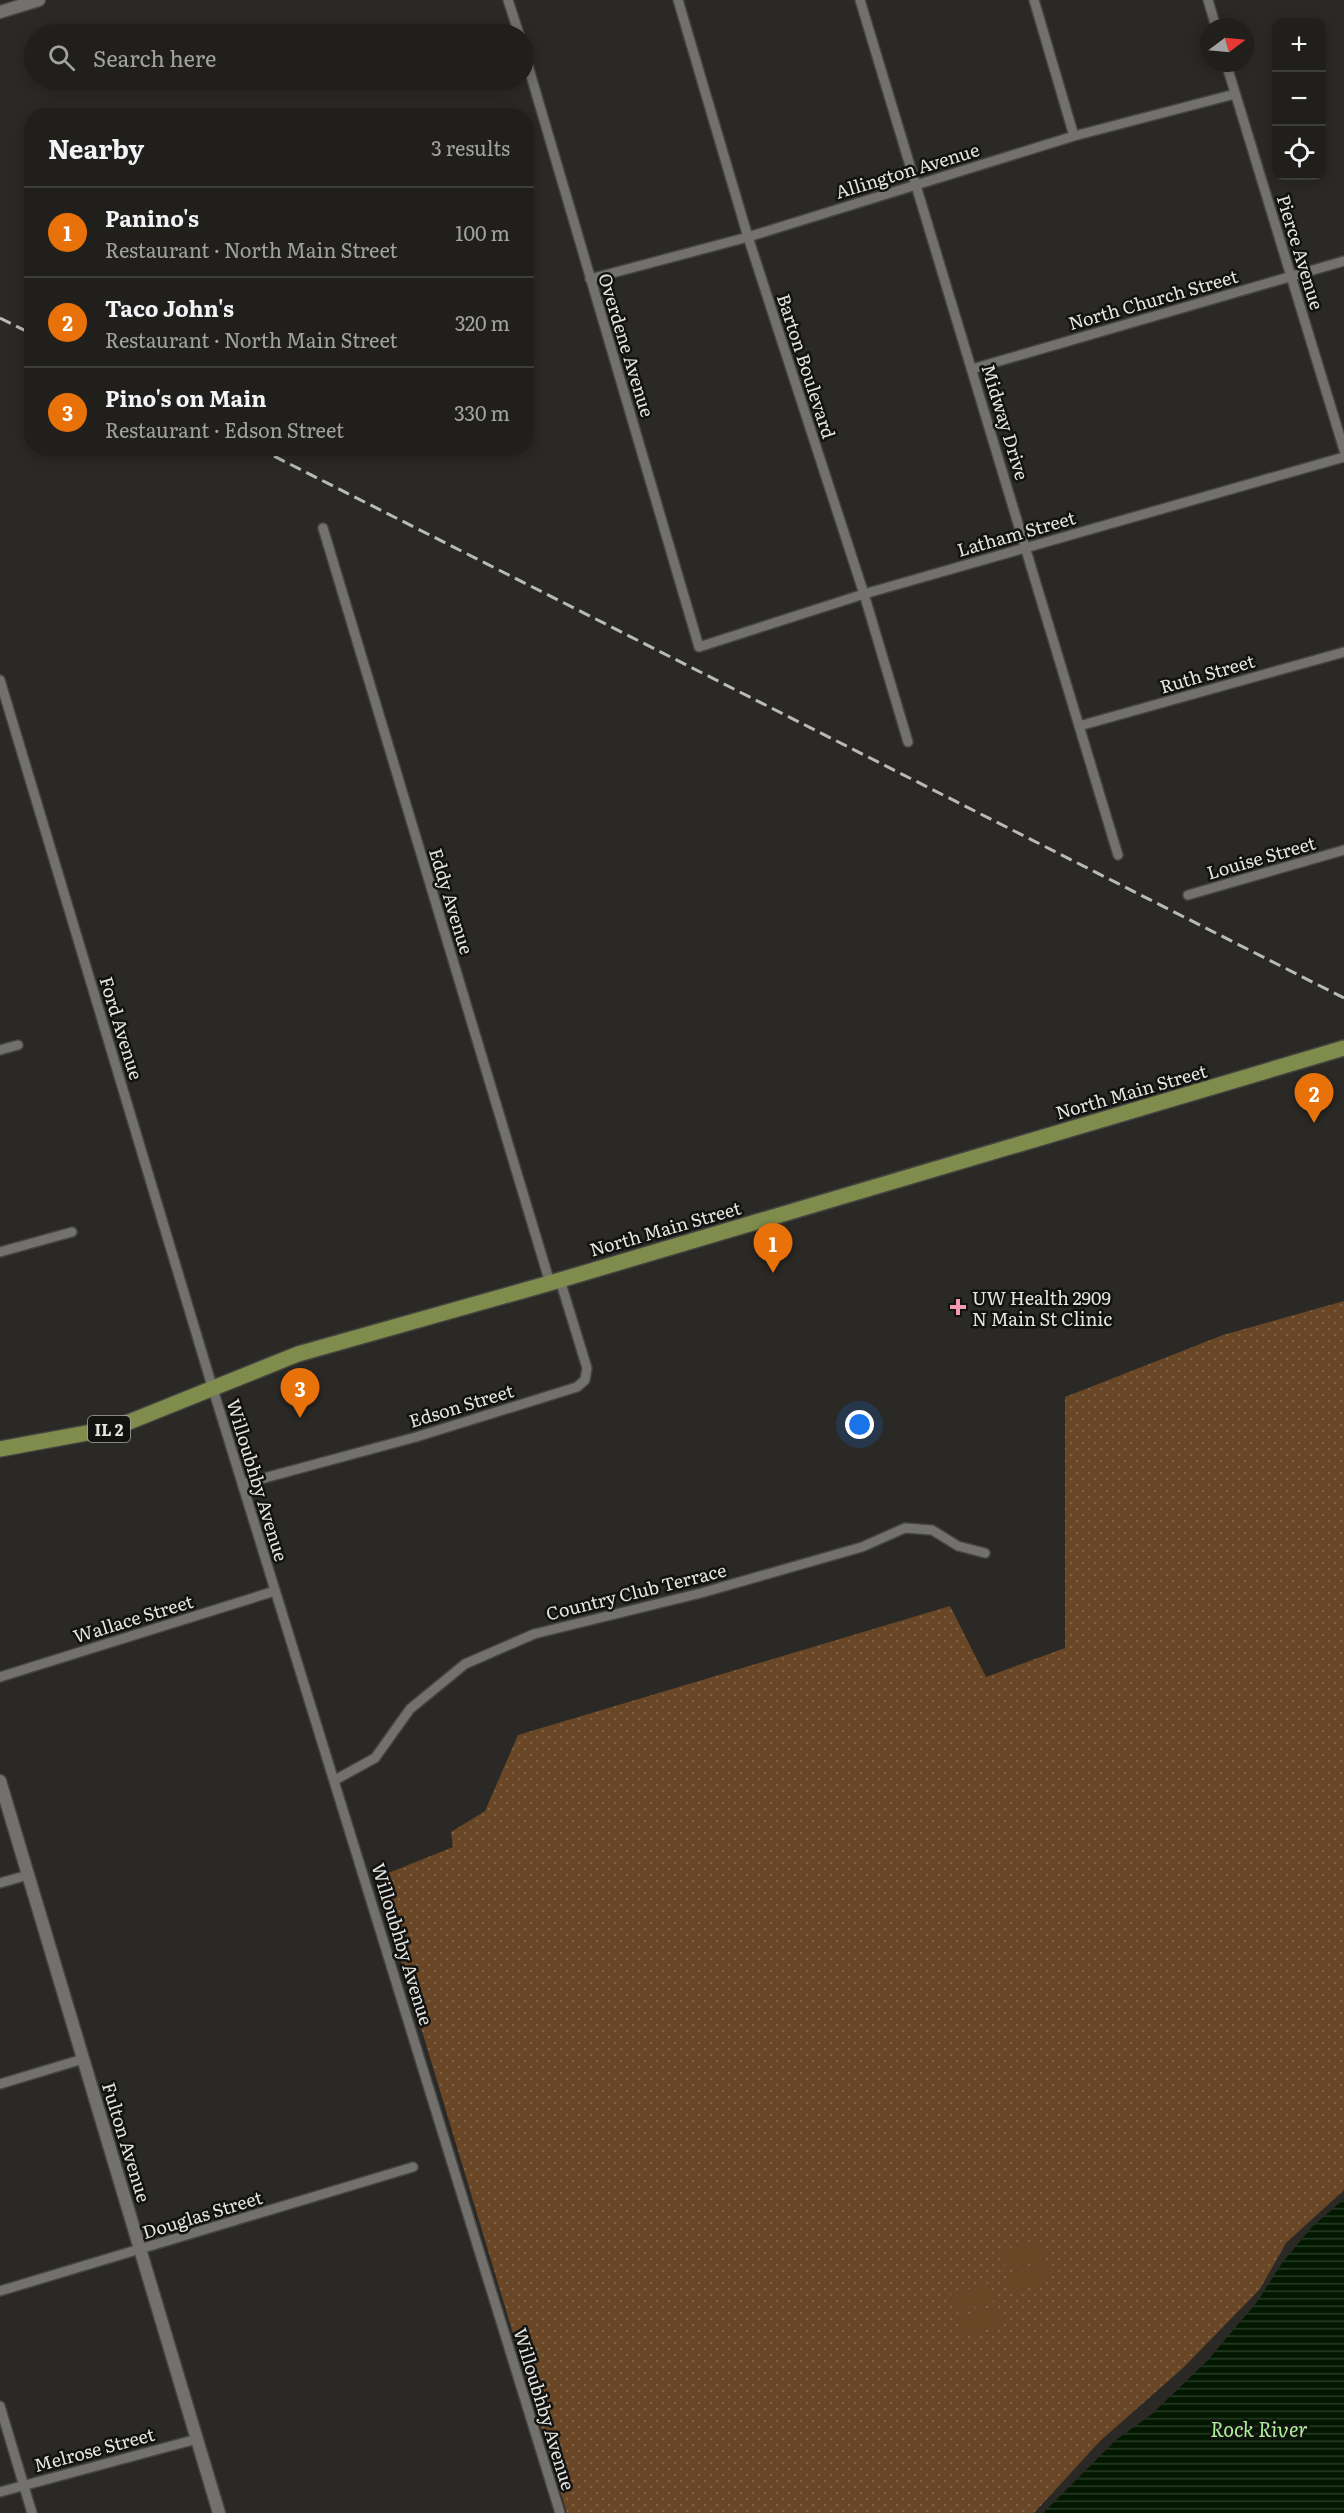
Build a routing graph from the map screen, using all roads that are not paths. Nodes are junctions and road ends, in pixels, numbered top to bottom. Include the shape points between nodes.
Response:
1 (39, 0) edge
2 (508, 0) edge
3 (678, 0) edge
4 (860, 0) edge
5 (1034, 0) edge
6 (1208, 0) edge
7 (0, 12) edge
8 (1213, 18) edge
9 (516, 24) edge
10 (1229, 72) edge
11 (534, 86) edge
12 (1235, 94) junction
13 (1074, 136) junction
14 (916, 183) junction
15 (748, 237) junction
16 (1344, 261) edge
17 (1291, 276) junction
18 (590, 279) junction
19 (972, 369) junction
20 (1344, 450) edge
21 (1344, 457) edge
22 (323, 528) dead end
23 (1026, 547) junction
24 (864, 594) junction
25 (699, 647) joint
26 (1344, 652) edge
27 (0, 680) edge
28 (1079, 726) junction
29 (908, 742) dead end
30 (1344, 850) edge
31 (1118, 855) dead end
32 (1188, 896) dead end
33 (18, 1045) dead end
34 (1344, 1048) edge
35 (0, 1050) edge
36 (72, 1232) dead end
37 (0, 1252) edge
38 (555, 1281) junction
39 (212, 1386) junction
40 (0, 1449) edge
41 (242, 1484) junction
42 (984, 1553) dead end
43 (275, 1591) junction
44 (0, 1677) edge
45 (335, 1780) junction
46 (0, 1781) edge
47 (28, 1875) junction
48 (0, 1883) edge
49 (83, 2059) junction
50 (0, 2084) edge
51 (413, 2167) dead end
52 (141, 2250) junction
53 (0, 2291) edge
54 (0, 2406) edge
55 (197, 2439) junction
56 (24, 2485) junction
57 (0, 2492) edge
58 (32, 2513) edge
59 (219, 2513) edge
60 (560, 2513) edge

1 - 7 street
2 - 9 street
3 - 15 street, Barton Boulevard
4 - 14 street, Midway Drive
5 - 13 street
6 - 8 street
10 - 12 street, Pierce Avenue
11 - 18 street, Overdene Avenue
12 - 13 street, Allington Avenue
12 - 17 street, Pierce Avenue
13 - 14 street, Allington Avenue
14 - 15 street, Allington Avenue
14 - 19 street, Midway Drive
15 - 18 street, Allington Avenue
15 - 24 street, Barton Boulevard
16 - 17 street, North Church Street
17 - 19 street, North Church Street
17 - 20 street, Pierce Avenue
18 - 25 street, Overdene Avenue
19 - 23 street, Midway Drive
21 - 23 street, Latham Street
22 - 38 street, Eddy Avenue
23 - 24 street, Latham Street
23 - 28 street, Midway Drive
24 - 25 street, Latham Street
24 - 29 street, Barton Boulevard
26 - 28 street, Ruth Street
27 - 39 street, Ford Avenue
28 - 31 street, Midway Drive
30 - 32 street, Louise Street
33 - 35 street
34 - 38 main road, North Main Street / IL 2
36 - 37 street
38 - 39 main road, North Main Street / IL 2 via 298,1354
38 - 41 street, Edson Street via 587,1368 585,1380 577,1387 416,1437
39 - 40 main road, North Main Street / IL 2 via 114,1428
39 - 41 street, Willoubhby Avenue
41 - 43 street, Willoubhby Avenue
42 - 45 street, Country Club Terrace via 958,1546 932,1530 905,1528 862,1546 713,1589 534,1634 465,1664 410,1709 375,1758
43 - 44 street, Wallace Street
43 - 45 street, Willoubhby Avenue
45 - 60 street, Willoubhby Avenue
46 - 47 street, Fulton Avenue
47 - 48 street
47 - 49 street, Fulton Avenue
49 - 50 street
49 - 52 street, Fulton Avenue
51 - 52 street, Douglas Street
52 - 53 street, Douglas Street
52 - 55 street, Fulton Avenue
54 - 56 street
55 - 56 street, Melrose Street
55 - 59 street, Fulton Avenue
56 - 57 street, Melrose Street
56 - 58 street

